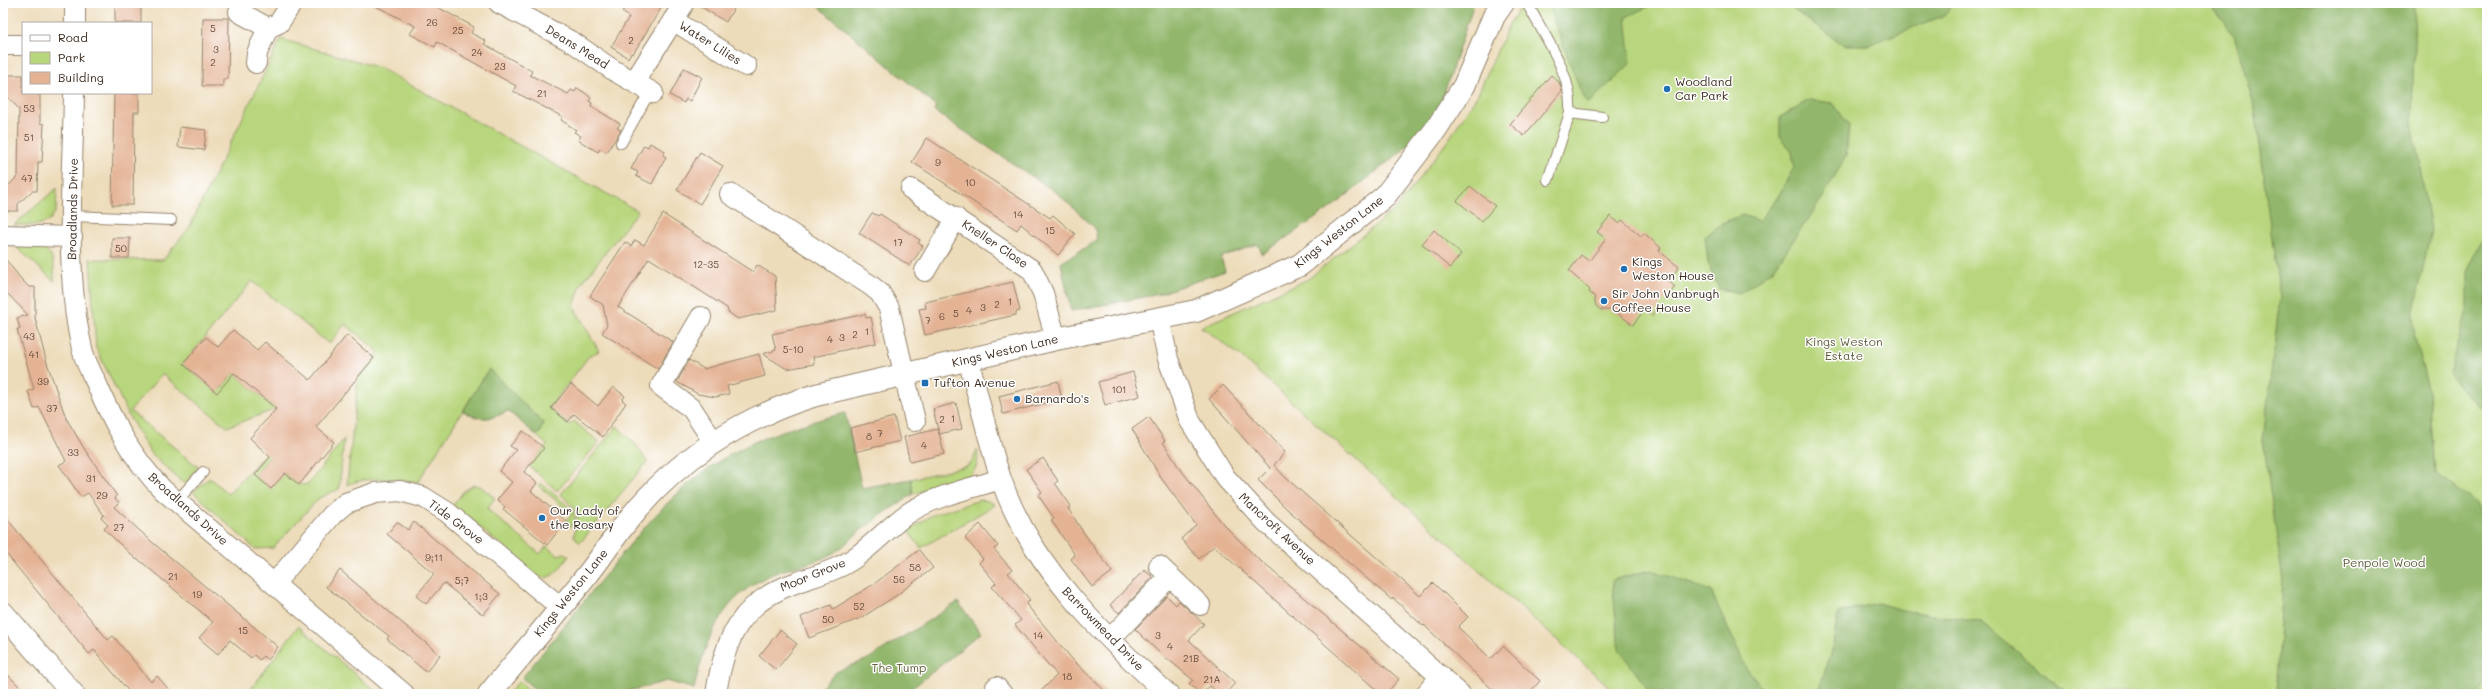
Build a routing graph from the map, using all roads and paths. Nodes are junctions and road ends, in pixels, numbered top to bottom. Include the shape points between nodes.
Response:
1 (75, 3) edge
2 (292, 3) edge
3 (499, 3) edge
4 (1503, 3) edge
5 (1527, 3) edge
6 (238, 12) dead end
7 (75, 22) edge
8 (268, 28) junction
9 (3, 44) edge
10 (22, 45) edge
11 (256, 63) dead end
12 (746, 66) dead end
13 (646, 88) junction
14 (74, 94) edge
15 (1570, 113) junction
16 (1602, 117) dead end
17 (621, 143) dead end
18 (1548, 180) dead end
19 (911, 189) dead end
20 (730, 194) dead end
21 (72, 216) junction
22 (956, 218) junction
23 (171, 220) dead end
24 (3, 235) edge
25 (72, 237) junction
26 (925, 271) dead end
27 (701, 317) dead end
28 (1159, 318) junction
29 (1056, 339) junction
30 (968, 359) junction
31 (905, 374) junction
32 (916, 421) dead end
33 (713, 441) junction
34 (203, 472) dead end
35 (1001, 479) junction
36 (177, 501) junction
37 (274, 584) junction
38 (1200, 605) dead end
39 (560, 607) junction
40 (3, 613) edge
41 (1110, 639) junction
42 (1441, 676) junction
43 (73, 694) edge
44 (404, 694) edge
45 (489, 694) edge
46 (716, 694) edge
47 (1168, 694) edge
48 (1426, 694) edge
49 (1460, 694) edge

1 - 7 street
2 - 8 street via 279,23
3 - 13 street, Deans Mead via 574,43
4 - 28 street, Kings Weston Lane via 1494,16 1464,86 1436,129 1385,196 1300,265 1196,311
5 - 15 lane via 1568,81
6 - 8 street
8 - 11 street via 257,53
9 - 10 street
12 - 13 street, Water Lilies via 678,13
13 - 17 lane
14 - 21 street, Broadlands Drive
15 - 16 lane
15 - 18 lane
19 - 22 street, Kneller Close
20 - 31 street via 751,199 880,294 893,321
21 - 23 lane
21 - 25 street, Broadlands Drive
22 - 26 street, Kneller Close
22 - 29 street, Kneller Close via 1032,270 1041,289
24 - 25 street
25 - 36 street, Broadlands Drive via 77,321 87,362 104,403 132,454 150,477
27 - 33 street via 661,386 692,409
28 - 29 street, Kings Weston Lane
28 - 42 street, Mancroft Avenue via 1168,360 1190,421 1225,477 1266,522
29 - 30 street, Kings Weston Lane
30 - 31 street, Kings Weston Lane
30 - 35 street, Barrowmead Drive
31 - 32 street
31 - 33 street, Kings Weston Lane via 790,403 751,420
33 - 39 street, Kings Weston Lane via 661,485 630,518
34 - 36 lane
35 - 41 street, Barrowmead Drive via 1024,528 1056,578
35 - 46 street, Moor Grove via 924,505 908,514 845,564 773,591 762,598 749,609 730,637
36 - 37 street, Broadlands Drive
37 - 39 street, Tide Grove via 332,515 346,503 375,493 400,491 423,497 447,512
37 - 44 street, Broadlands Drive
38 - 41 street via 1165,571
39 - 45 street, Kings Weston Lane
40 - 43 street
41 - 47 street, Barrowmead Drive
42 - 48 street
42 - 49 street, Mancroft Avenue

